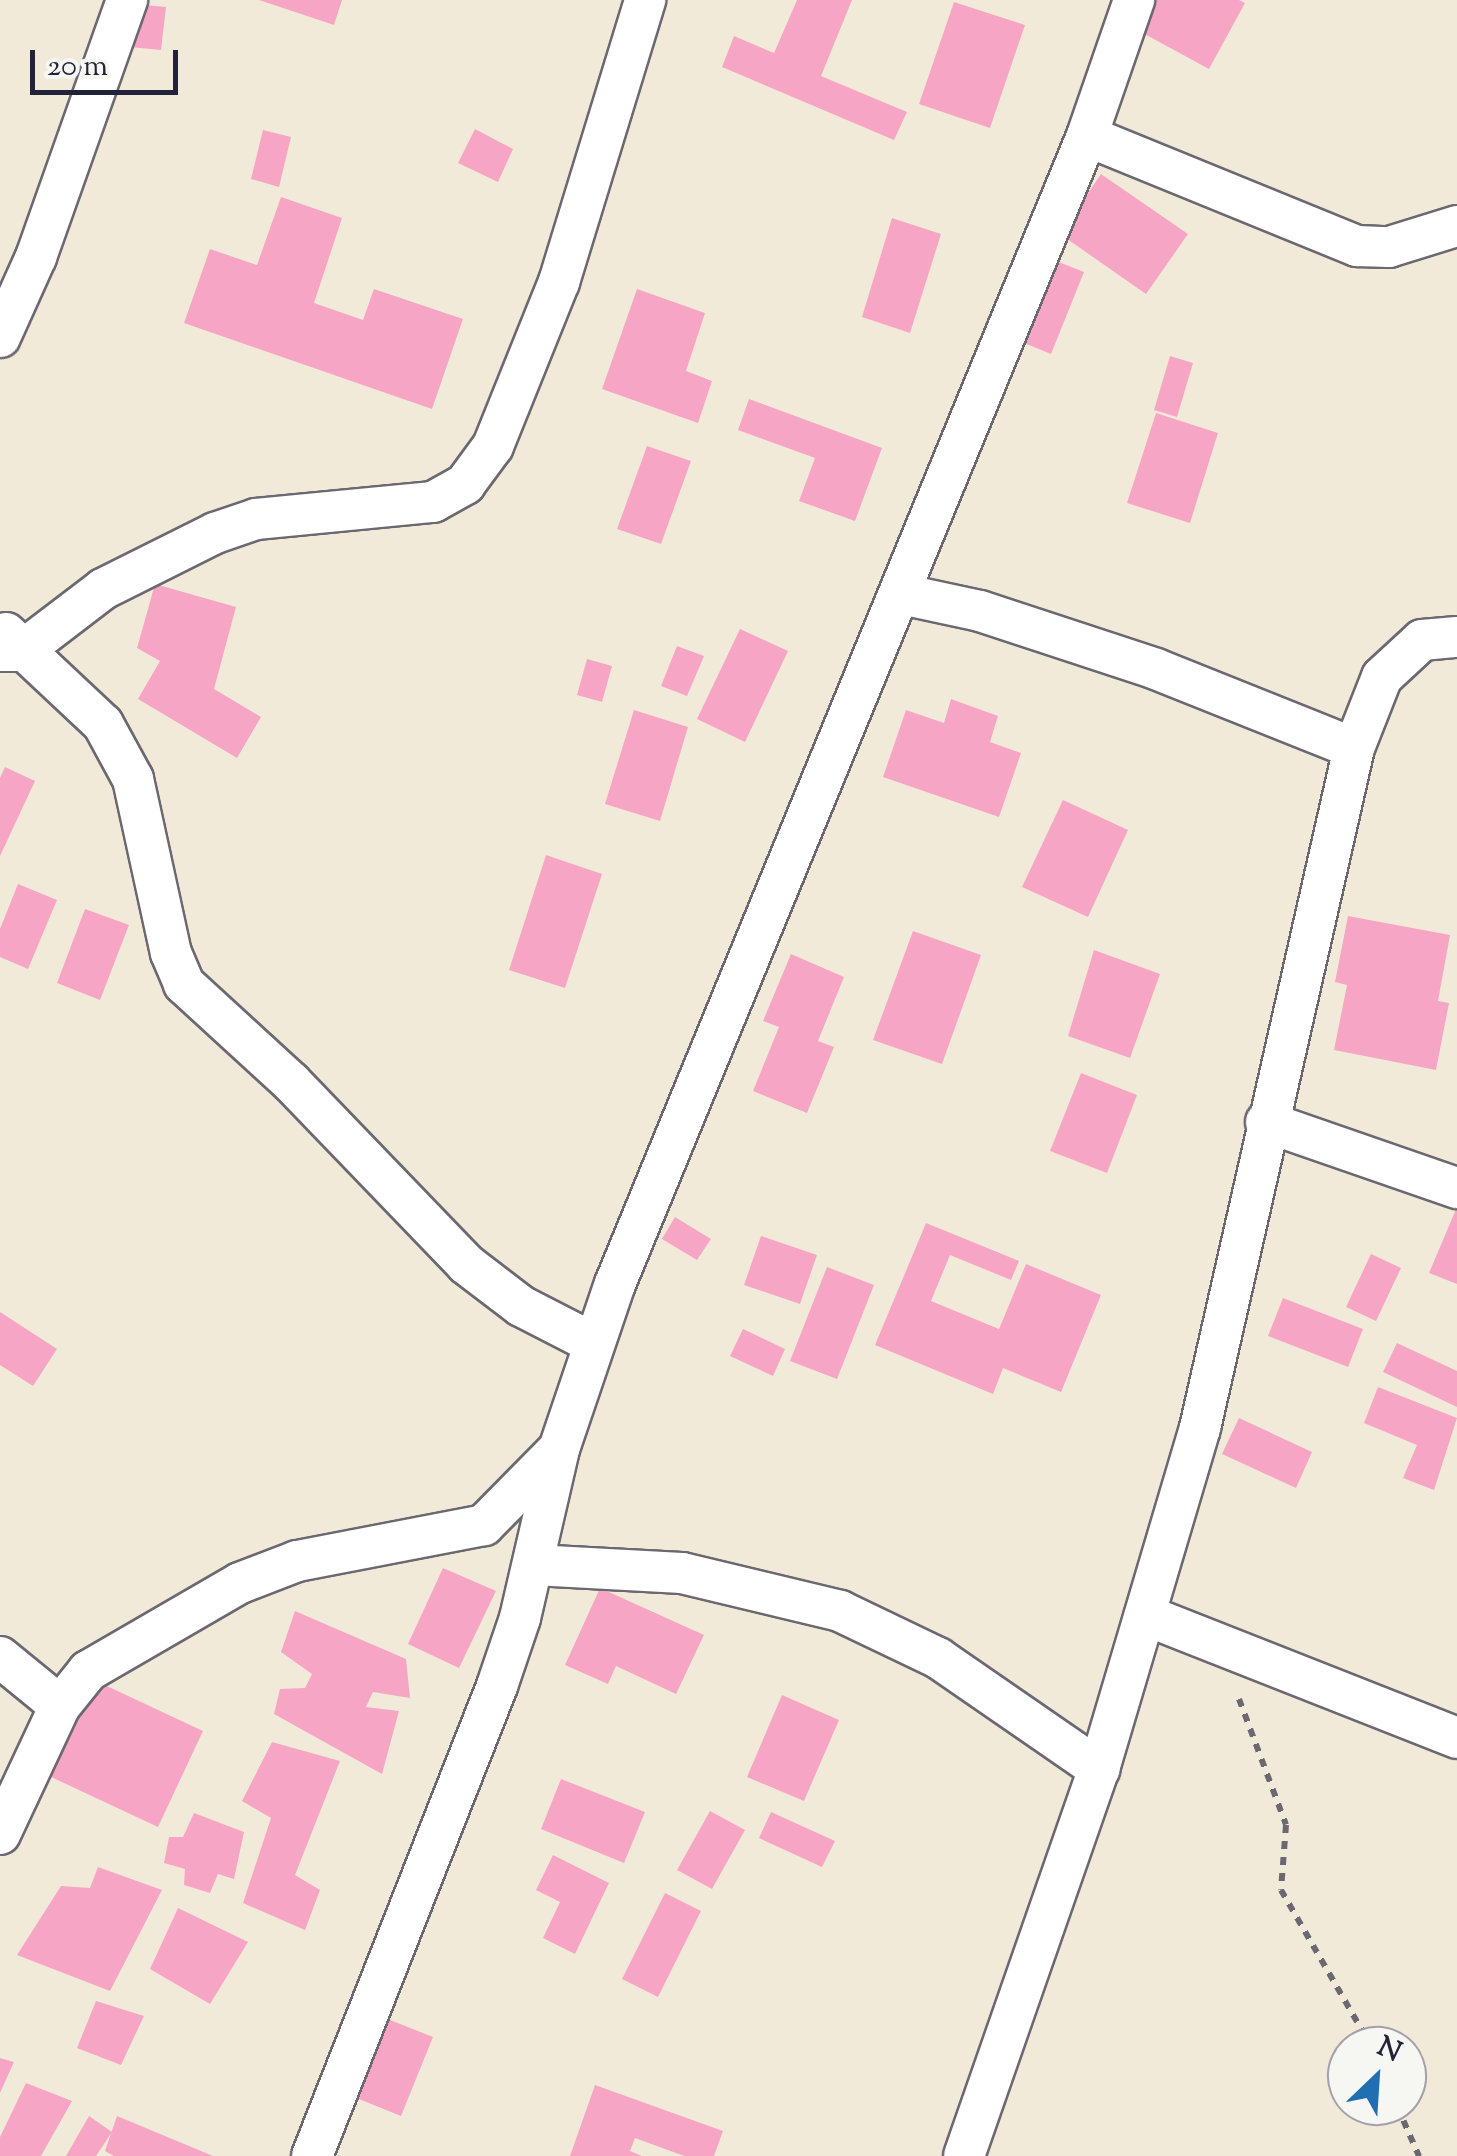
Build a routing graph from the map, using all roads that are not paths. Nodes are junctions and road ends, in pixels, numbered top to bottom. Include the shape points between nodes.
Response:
1 (127, 0) edge
2 (645, 0) edge
3 (1134, 0) edge
4 (1087, 136) junction
5 (1457, 226) edge
6 (0, 336) edge
7 (901, 594) junction
8 (1457, 637) edge
9 (7, 643) edge
10 (1354, 748) junction
11 (1266, 1122) junction
12 (1457, 1188) edge
13 (593, 1343) junction
14 (559, 1449) junction
15 (534, 1565) junction
16 (1145, 1615) junction
17 (0, 1657) edge
18 (60, 1706) junction
19 (1457, 1738) edge
20 (1099, 1769) junction
21 (0, 1834) edge
22 (312, 2156) edge
23 (964, 2156) edge

1 - 6 street via 36,258
2 - 9 street via 560,282 493,446 465,484 434,502 256,520 176,548
3 - 4 street
4 - 5 street via 1357,246 1388,246
4 - 7 street
7 - 10 street via 980,611 1156,669
7 - 13 street via 861,674
8 - 10 street via 1422,640 1382,677
9 - 13 street via 103,724 133,779 171,953 184,984 291,1082 466,1264 521,1306
10 - 11 street
11 - 12 street
11 - 16 street via 1200,1428
13 - 14 street
14 - 15 street
14 - 18 street via 484,1525 297,1561 240,1583 88,1671
15 - 20 street via 682,1573 840,1611 938,1658
15 - 22 street via 490,1703
16 - 19 street
16 - 20 street
17 - 18 street
18 - 21 street
20 - 23 street

